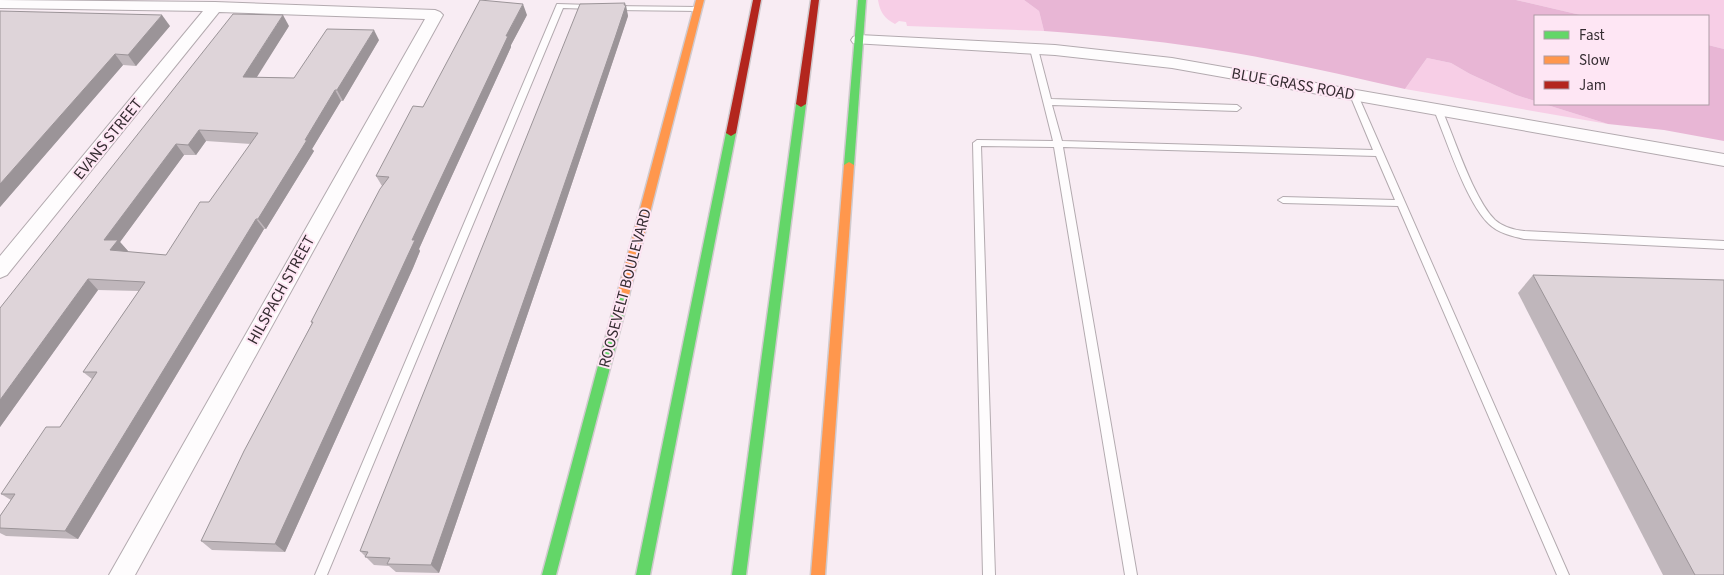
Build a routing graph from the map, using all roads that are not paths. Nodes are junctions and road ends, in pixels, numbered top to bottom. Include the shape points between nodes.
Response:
1 (757, 0) edge
2 (815, 0) edge
3 (862, 0) edge
4 (0, 3) edge
5 (699, 5) edge
6 (215, 8) junction
7 (859, 40) junction
8 (1034, 48) junction
9 (1354, 95) junction
10 (1047, 102) junction
11 (1237, 108) dead end
12 (1438, 110) junction
13 (1058, 144) junction
14 (1379, 153) junction
15 (1724, 160) edge
16 (1283, 200) dead end
17 (1401, 203) junction
18 (1724, 245) edge
19 (0, 270) edge
20 (120, 575) edge
21 (321, 575) edge
22 (549, 575) edge
23 (643, 575) edge
24 (739, 575) edge
25 (818, 575) edge
26 (989, 575) edge
27 (1131, 575) edge
28 (1563, 575) edge

1 - 23 highway
2 - 24 highway
3 - 7 highway
4 - 6 street
5 - 21 lane via 560,6
5 - 22 highway, ROOSEVELT BOULEVARD
6 - 19 street, EVANS STREET
6 - 20 street, HILSPACH STREET via 436,15
7 - 8 street, BLUE GRASS ROAD
7 - 25 highway
8 - 9 street, BLUE GRASS ROAD via 1172,63
8 - 10 lane
9 - 12 street, BLUE GRASS ROAD
9 - 14 lane
10 - 11 lane
10 - 13 lane
12 - 15 street, BLUE GRASS ROAD
12 - 18 lane via 1480,207 1492,222 1507,231 1524,235
13 - 14 lane
13 - 26 lane via 977,143
13 - 27 lane
14 - 17 lane
16 - 17 lane
17 - 28 lane

